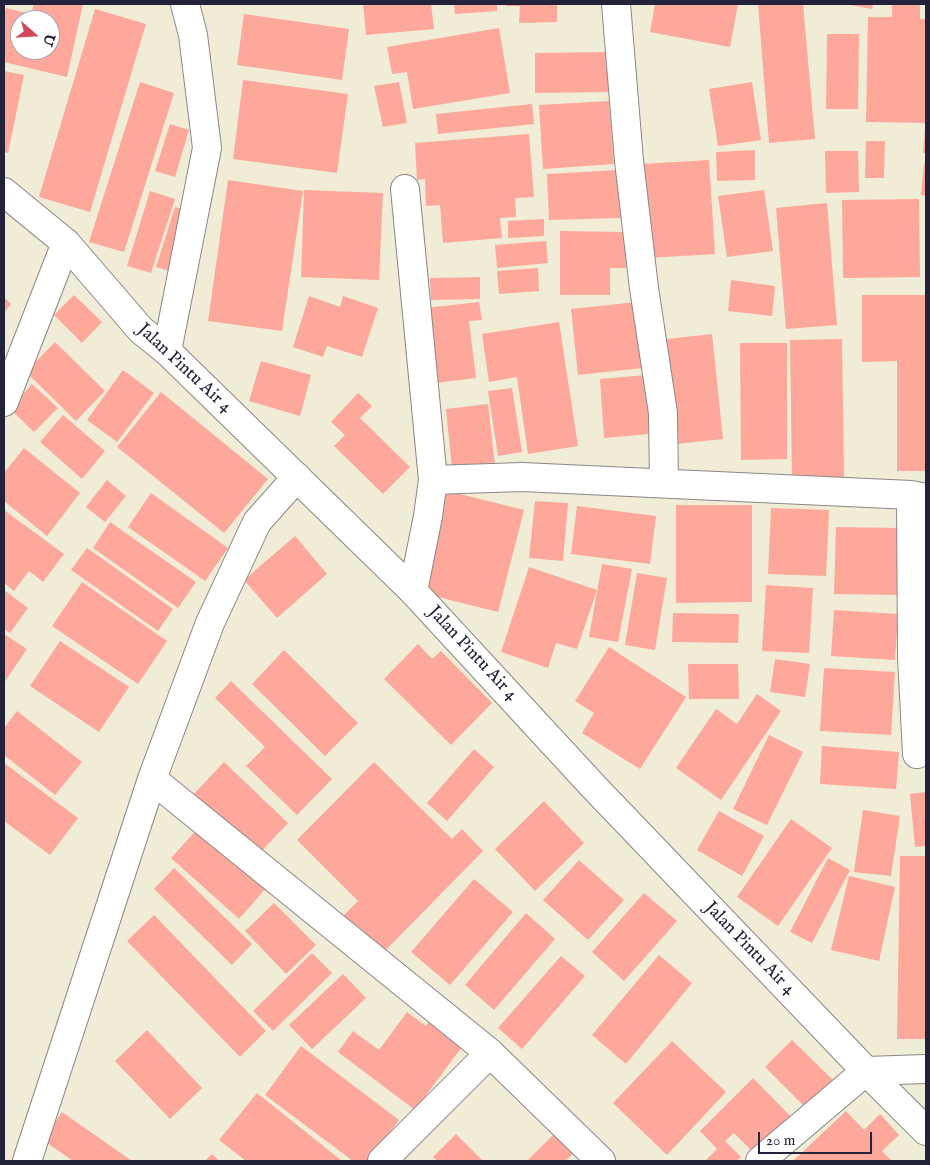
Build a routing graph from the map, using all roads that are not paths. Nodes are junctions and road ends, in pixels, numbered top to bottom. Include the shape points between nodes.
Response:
1 (185, 4) edge
2 (616, 4) edge
3 (405, 189) dead end
4 (4, 192) edge
5 (66, 243) junction
6 (167, 350) junction
7 (4, 402) edge
8 (297, 477) junction
9 (432, 480) junction
10 (664, 483) junction
11 (918, 497) edge
12 (413, 591) junction
13 (917, 754) dead end
14 (152, 779) junction
15 (490, 1053) junction
16 (926, 1070) edge
17 (866, 1071) junction
18 (926, 1131) edge
19 (27, 1161) edge
20 (382, 1161) edge
21 (601, 1161) edge
22 (760, 1161) edge

1 - 6 street via 207,148
2 - 10 street via 629,161 663,413
3 - 9 street
4 - 5 street, Jalan Pintu Air 4
5 - 6 street, Jalan Pintu Air 4 via 141,330
5 - 7 street
6 - 8 street, Jalan Pintu Air 4
8 - 12 street, Jalan Pintu Air 4
8 - 14 street via 257,522 210,623
9 - 10 street via 522,477
9 - 12 street
10 - 11 street
11 - 13 street via 912,657
12 - 17 street, Jalan Pintu Air 4 via 593,786
14 - 15 street
14 - 19 street
15 - 20 street
15 - 21 street
16 - 17 street
17 - 18 street, Jalan Pintu Air 4
17 - 22 street

